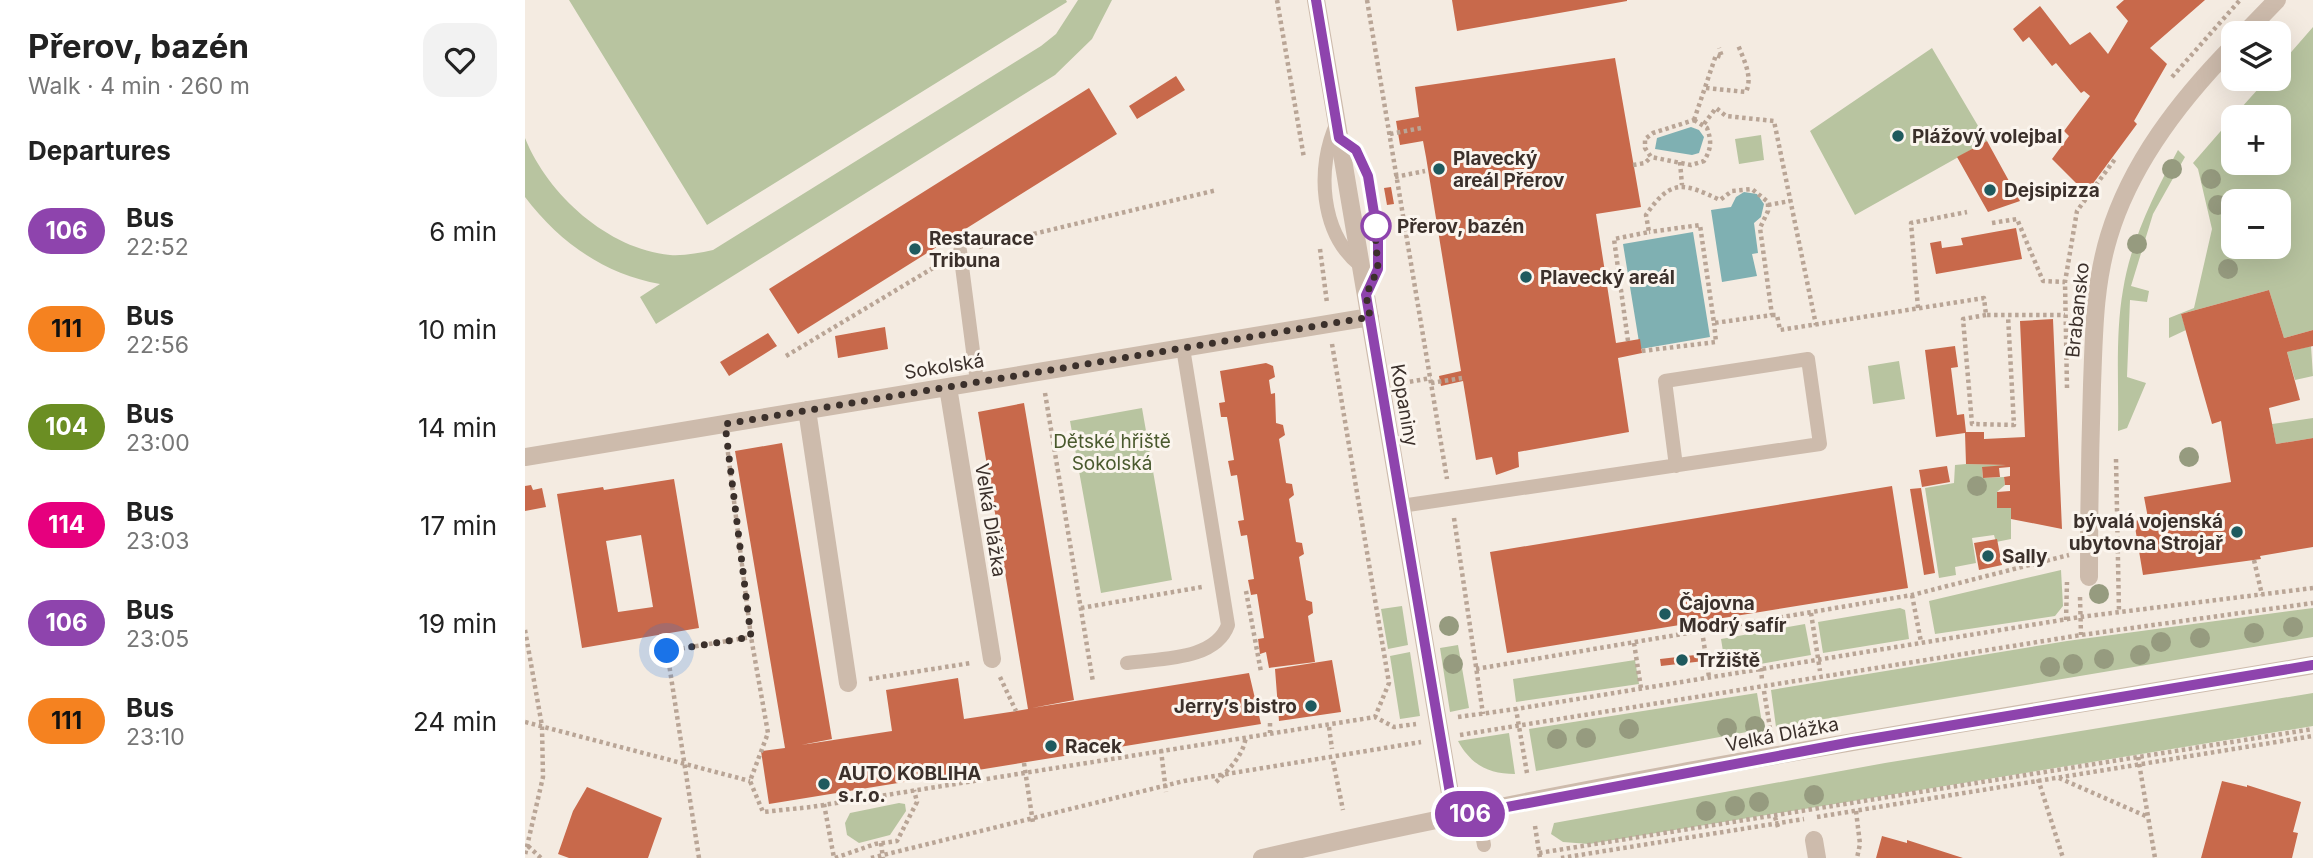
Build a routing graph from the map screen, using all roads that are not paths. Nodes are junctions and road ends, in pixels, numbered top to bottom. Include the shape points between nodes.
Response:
1 (1316, 0) edge
2 (2277, 0) edge
3 (2257, 21) edge
4 (2221, 60) edge
5 (1338, 131) junction
6 (960, 251) road end
7 (1366, 295) junction
8 (1370, 317) junction
9 (1183, 348) junction
10 (977, 382) junction
11 (948, 387) junction
12 (807, 410) junction
13 (525, 457) edge
14 (1677, 466) junction
15 (1401, 506) junction
16 (2089, 577) dead end
17 (992, 660) road end
18 (1127, 663) dead end
19 (2313, 664) edge
20 (848, 683) road end
21 (1478, 812) junction
22 (1454, 817) junction
23 (1484, 845) dead end
24 (1262, 858) edge

1 - 5 street, Kopaniny
2 - 3 street
4 - 16 street, Brabansko via 2149,150 2109,234 2094,307
5 - 7 street, Kopaniny
5 - 7 lane via 1356,150 1368,176 1378,269
6 - 10 lane
7 - 8 street, Kopaniny
8 - 9 street, Sokolská
8 - 15 street, Kopaniny
9 - 10 street, Sokolská
9 - 18 lane via 1228,625 1212,647
10 - 11 street, Sokolská
11 - 12 street, Sokolská
11 - 17 street, Velká Dlážka
12 - 13 street, Sokolská
12 - 20 street
14 - 14 lane via 1819,444 1808,359 1665,381
14 - 15 lane
15 - 22 street, Kopaniny
19 - 21 street, Velká Dlážka via 1816,748
21 - 22 street, Velká Dlážka
21 - 23 lane
22 - 24 street, Velká Dlážka

